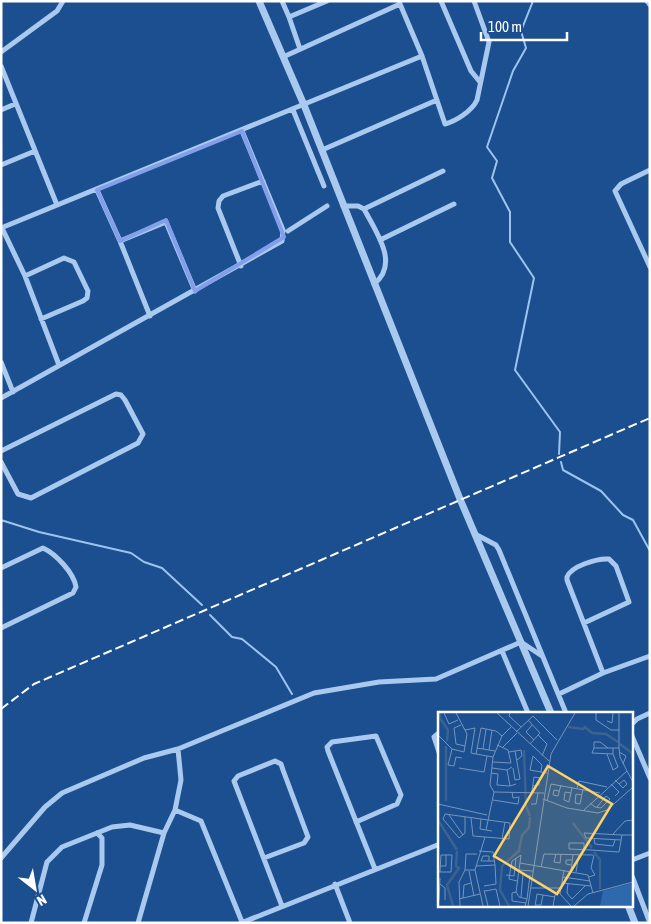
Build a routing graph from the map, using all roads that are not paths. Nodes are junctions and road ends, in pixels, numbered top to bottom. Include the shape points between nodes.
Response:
1 (63, 1) edge
2 (259, 1) edge
3 (282, 1) edge
4 (328, 1) edge
5 (441, 1) edge
6 (474, 1) edge
7 (647, 1) edge
8 (400, 3) edge
9 (650, 5) edge
10 (288, 17) junction
11 (300, 49) junction
12 (1, 52) edge
13 (422, 56) junction
14 (283, 57) junction
15 (1, 66) edge
16 (480, 82) junction
17 (437, 100) junction
18 (15, 104) junction
19 (304, 105) junction
20 (1, 110) edge
21 (293, 110) junction
22 (242, 131) junction
23 (35, 150) junction
24 (322, 150) junction
25 (1, 165) edge
26 (650, 170) edge
27 (443, 171) dead end
28 (262, 181) junction
29 (324, 186) dead end
30 (97, 190) junction
31 (454, 204) dead end
32 (57, 205) junction
33 (327, 206) dead end
34 (342, 206) junction
35 (364, 209) junction
36 (2, 228) edge
37 (288, 231) dead end
38 (380, 240) junction
39 (120, 241) junction
40 (241, 266) junction
41 (650, 267) edge
42 (24, 276) junction
43 (373, 284) junction
44 (195, 291) junction
45 (150, 316) junction
46 (41, 319) junction
47 (1, 362) edge
48 (59, 366) junction
49 (13, 392) junction
50 (1, 398) edge
51 (1, 451) edge
52 (1, 462) edge
53 (475, 534) junction
54 (1, 568) edge
55 (584, 623) junction
56 (1, 628) edge
57 (521, 642) junction
58 (502, 651) junction
59 (542, 656) junction
60 (650, 656) edge
61 (603, 673) junction
62 (559, 694) junction
63 (528, 712) edge
64 (551, 712) edge
65 (566, 712) edge
66 (650, 714) edge
67 (634, 722) edge
68 (438, 734) edge
69 (634, 741) edge
70 (178, 749) junction
71 (438, 749) edge
72 (650, 778) edge
73 (175, 810) junction
74 (356, 822) junction
75 (97, 833) junction
76 (164, 833) junction
77 (438, 845) edge
78 (650, 853) edge
79 (1, 858) edge
80 (264, 858) junction
81 (634, 859) edge
82 (375, 869) junction
83 (634, 881) edge
84 (335, 884) junction
85 (282, 906) junction
86 (628, 906) edge
87 (242, 922) edge
88 (31, 923) edge
89 (84, 923) edge
90 (138, 923) edge
91 (350, 923) edge
92 (635, 923) edge
93 (650, 923) edge

1 - 12 street via 57,11
2 - 14 street
3 - 10 street
4 - 10 street
5 - 16 street via 471,71
6 - 16 street via 489,42
7 - 9 street
8 - 11 street
8 - 13 street
10 - 11 street
11 - 14 street
13 - 17 street
13 - 19 street
14 - 19 street
15 - 18 street
16 - 17 street via 475,104 452,122 445,124
17 - 24 street
18 - 20 street
18 - 23 street
19 - 21 street
19 - 24 street
21 - 22 street
21 - 29 street
22 - 28 street
22 - 30 street
23 - 25 street
23 - 32 street
24 - 34 street
26 - 41 street via 621,184 615,191
27 - 35 street
28 - 40 street via 284,237
28 - 40 street via 223,196 219,201 218,208
30 - 32 street
30 - 39 street
31 - 38 street
32 - 36 street
33 - 37 street
34 - 35 street
34 - 43 street
35 - 38 street
36 - 42 street
38 - 43 street via 386,264 382,277
39 - 44 street via 166,222
39 - 45 street
40 - 44 street
42 - 46 street
42 - 46 street via 64,258 69,259 74,262 88,291 83,301
43 - 53 street
44 - 45 street
45 - 48 street
46 - 48 street
47 - 49 street
48 - 49 street
49 - 50 street
51 - 52 street via 116,394 125,400 143,434 138,443 31,498 18,494
53 - 57 street
53 - 59 street via 499,550
54 - 56 street via 43,548 51,552 75,580 76,587 73,593
55 - 55 street via 567,580 568,574 601,559 609,559 616,566 629,602
55 - 61 street
57 - 58 street
57 - 59 street
57 - 64 street
58 - 63 street
58 - 70 street via 436,679 379,682 314,693
59 - 62 street
60 - 61 street
61 - 62 street
62 - 65 street
66 - 67 street
68 - 71 street via 434,737
69 - 72 street
70 - 73 street via 181,780
70 - 79 street via 144,758 62,793
73 - 76 street
73 - 87 street via 201,821
74 - 74 street via 328,748 332,742 376,736 400,800
74 - 82 street
75 - 76 street via 130,824
75 - 88 street via 62,847 47,862
75 - 89 street via 102,838 103,857
76 - 90 street
77 - 82 street
78 - 81 street
80 - 80 street via 234,782 238,776 275,761 283,770 308,837 304,843
80 - 85 street
82 - 84 street
83 - 93 street
84 - 85 street
84 - 91 street
85 - 87 street
86 - 92 street

